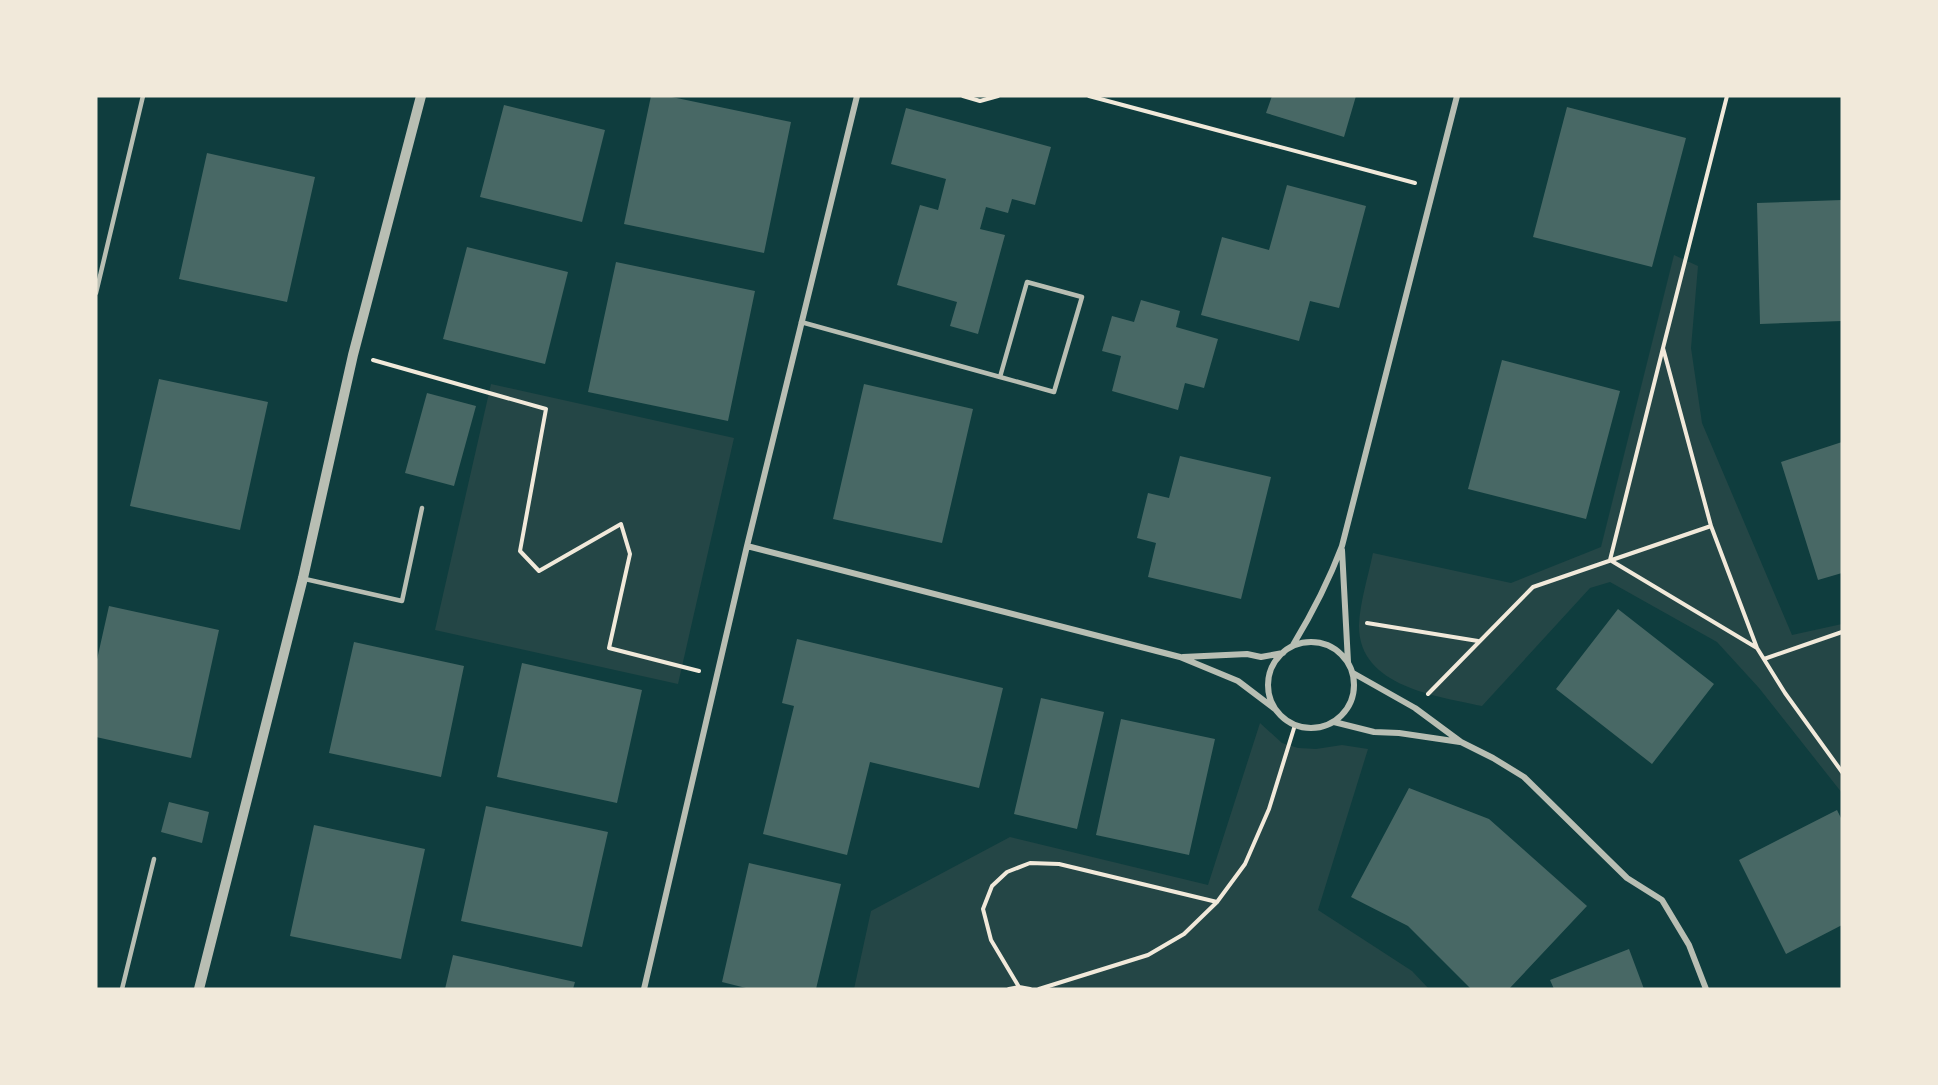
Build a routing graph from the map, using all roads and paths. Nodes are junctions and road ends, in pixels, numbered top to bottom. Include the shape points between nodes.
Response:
1 (143, 96) edge
2 (421, 96) edge
3 (857, 96) edge
4 (963, 96) edge
5 (998, 96) edge
6 (1089, 96) edge
7 (1457, 96) edge
8 (1727, 96) edge
9 (1434, 188) junction
10 (96, 293) edge
11 (801, 322) junction
12 (1663, 348) junction
13 (353, 355) junction
14 (1000, 377) junction
15 (422, 508) dead end
16 (1711, 526) junction
17 (747, 546) junction
18 (1342, 546) junction
19 (1610, 560) junction
20 (303, 579) junction
21 (1345, 619) junction
22 (1842, 632) edge
23 (1478, 641) junction
24 (1293, 645) junction
25 (1757, 648) junction
26 (1283, 653) junction
27 (1180, 657) junction
28 (1764, 659) junction
29 (1348, 662) junction
30 (1353, 672) junction
31 (717, 676) junction
32 (1415, 708) junction
33 (1275, 709) junction
34 (1334, 722) junction
35 (1295, 725) junction
36 (1461, 742) junction
37 (1842, 772) edge
38 (154, 859) dead end
39 (1217, 902) junction
40 (1019, 987) junction
41 (122, 989) edge
42 (199, 989) edge
43 (644, 989) edge
44 (1009, 989) edge
45 (1030, 989) edge
46 (1039, 989) edge
47 (1706, 989) edge

1 - 10 lane
2 - 13 street
3 - 11 street
4 - 5 path via 980,101
6 - 9 path
7 - 9 street
8 - 12 path
9 - 18 street
11 - 14 lane
11 - 17 street
12 - 16 path
12 - 19 path
13 - 20 street
13 - 31 path via 546,409 520,551 539,571 621,524 630,554 609,648
14 - 14 lane via 1027,282 1082,297 1054,392
15 - 20 lane via 402,601
16 - 19 path
16 - 25 path
17 - 27 street
17 - 31 street
18 - 21 street
18 - 24 street via 1324,591
19 - 23 path via 1533,586
19 - 25 path
20 - 42 street
21 - 23 path
21 - 29 street
22 - 28 path
23 - 32 path
24 - 26 street
24 - 29 street via 1324,643
25 - 28 path
26 - 27 street via 1262,657
26 - 33 street via 1272,666 1268,684
27 - 33 street via 1238,681
28 - 37 path
29 - 30 street
30 - 32 street
30 - 34 street via 1355,684 1350,706
31 - 43 street
32 - 36 street
33 - 35 street
34 - 35 street via 1315,729
34 - 36 street via 1374,732
35 - 39 path via 1269,809 1245,864
36 - 47 street via 1524,777 1627,878 1662,900 1689,945
38 - 41 lane
39 - 40 path via 1059,864 1030,863 1007,872 992,886 983,909 991,940
39 - 46 path via 1184,934 1148,955
40 - 44 path
40 - 45 path

